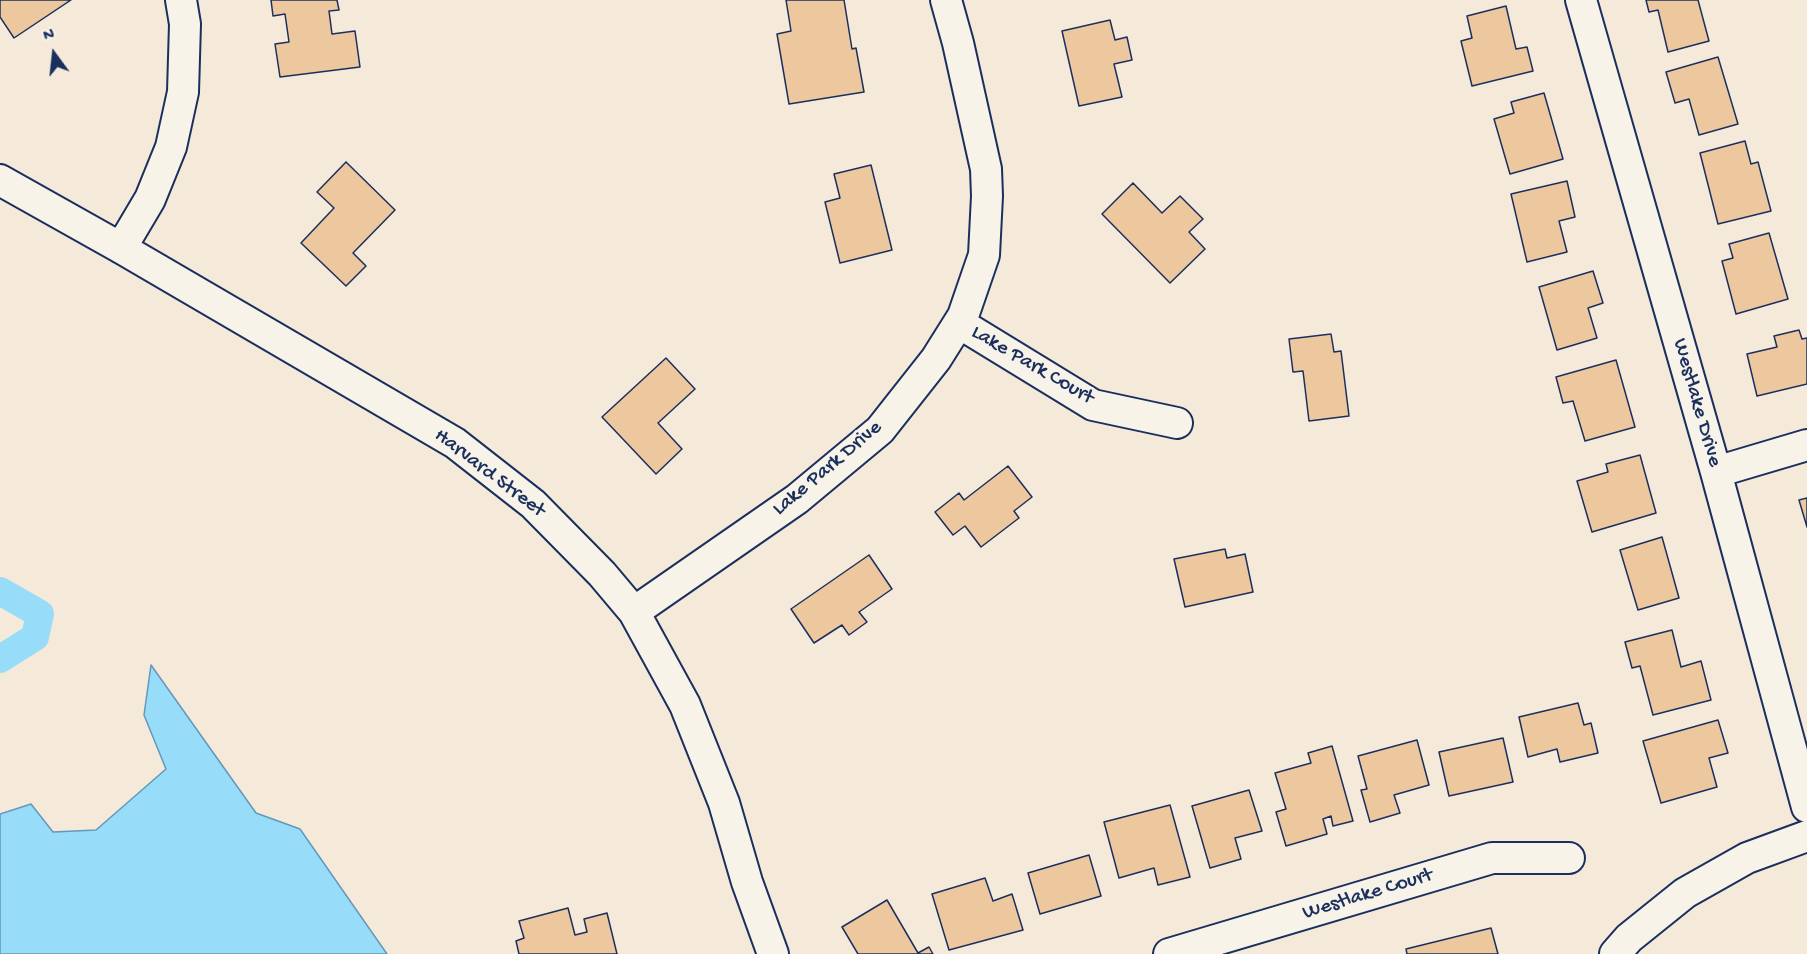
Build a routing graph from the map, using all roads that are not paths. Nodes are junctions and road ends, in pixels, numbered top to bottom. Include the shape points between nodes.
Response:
1 (181, 0) edge
2 (946, 0) edge
3 (1581, 0) edge
4 (0, 180) edge
5 (121, 248) junction
6 (958, 323) junction
7 (1177, 423) dead end
8 (1807, 445) edge
9 (1716, 472) junction
10 (634, 612) junction
11 (1807, 807) edge
12 (1807, 836) edge
13 (1569, 858) dead end
14 (773, 954) edge
15 (1169, 954) edge
16 (1615, 954) edge

1 - 5 street via 185,24 183,92 171,147 150,199
2 - 6 street, Lake Park Drive via 986,169 984,255
3 - 9 street, Westlake Drive
4 - 5 street, Harvard Street
5 - 10 street, Harvard Street via 455,443 533,504
6 - 7 street, Lake Park Court via 1093,405
6 - 10 street, Lake Park Drive via 880,430 796,499
8 - 9 street
9 - 11 street, Westlake Drive
10 - 14 street, Harvard Street via 685,705 724,803
12 - 16 street via 1747,858 1685,893
13 - 15 street, Westlake Court via 1492,858

